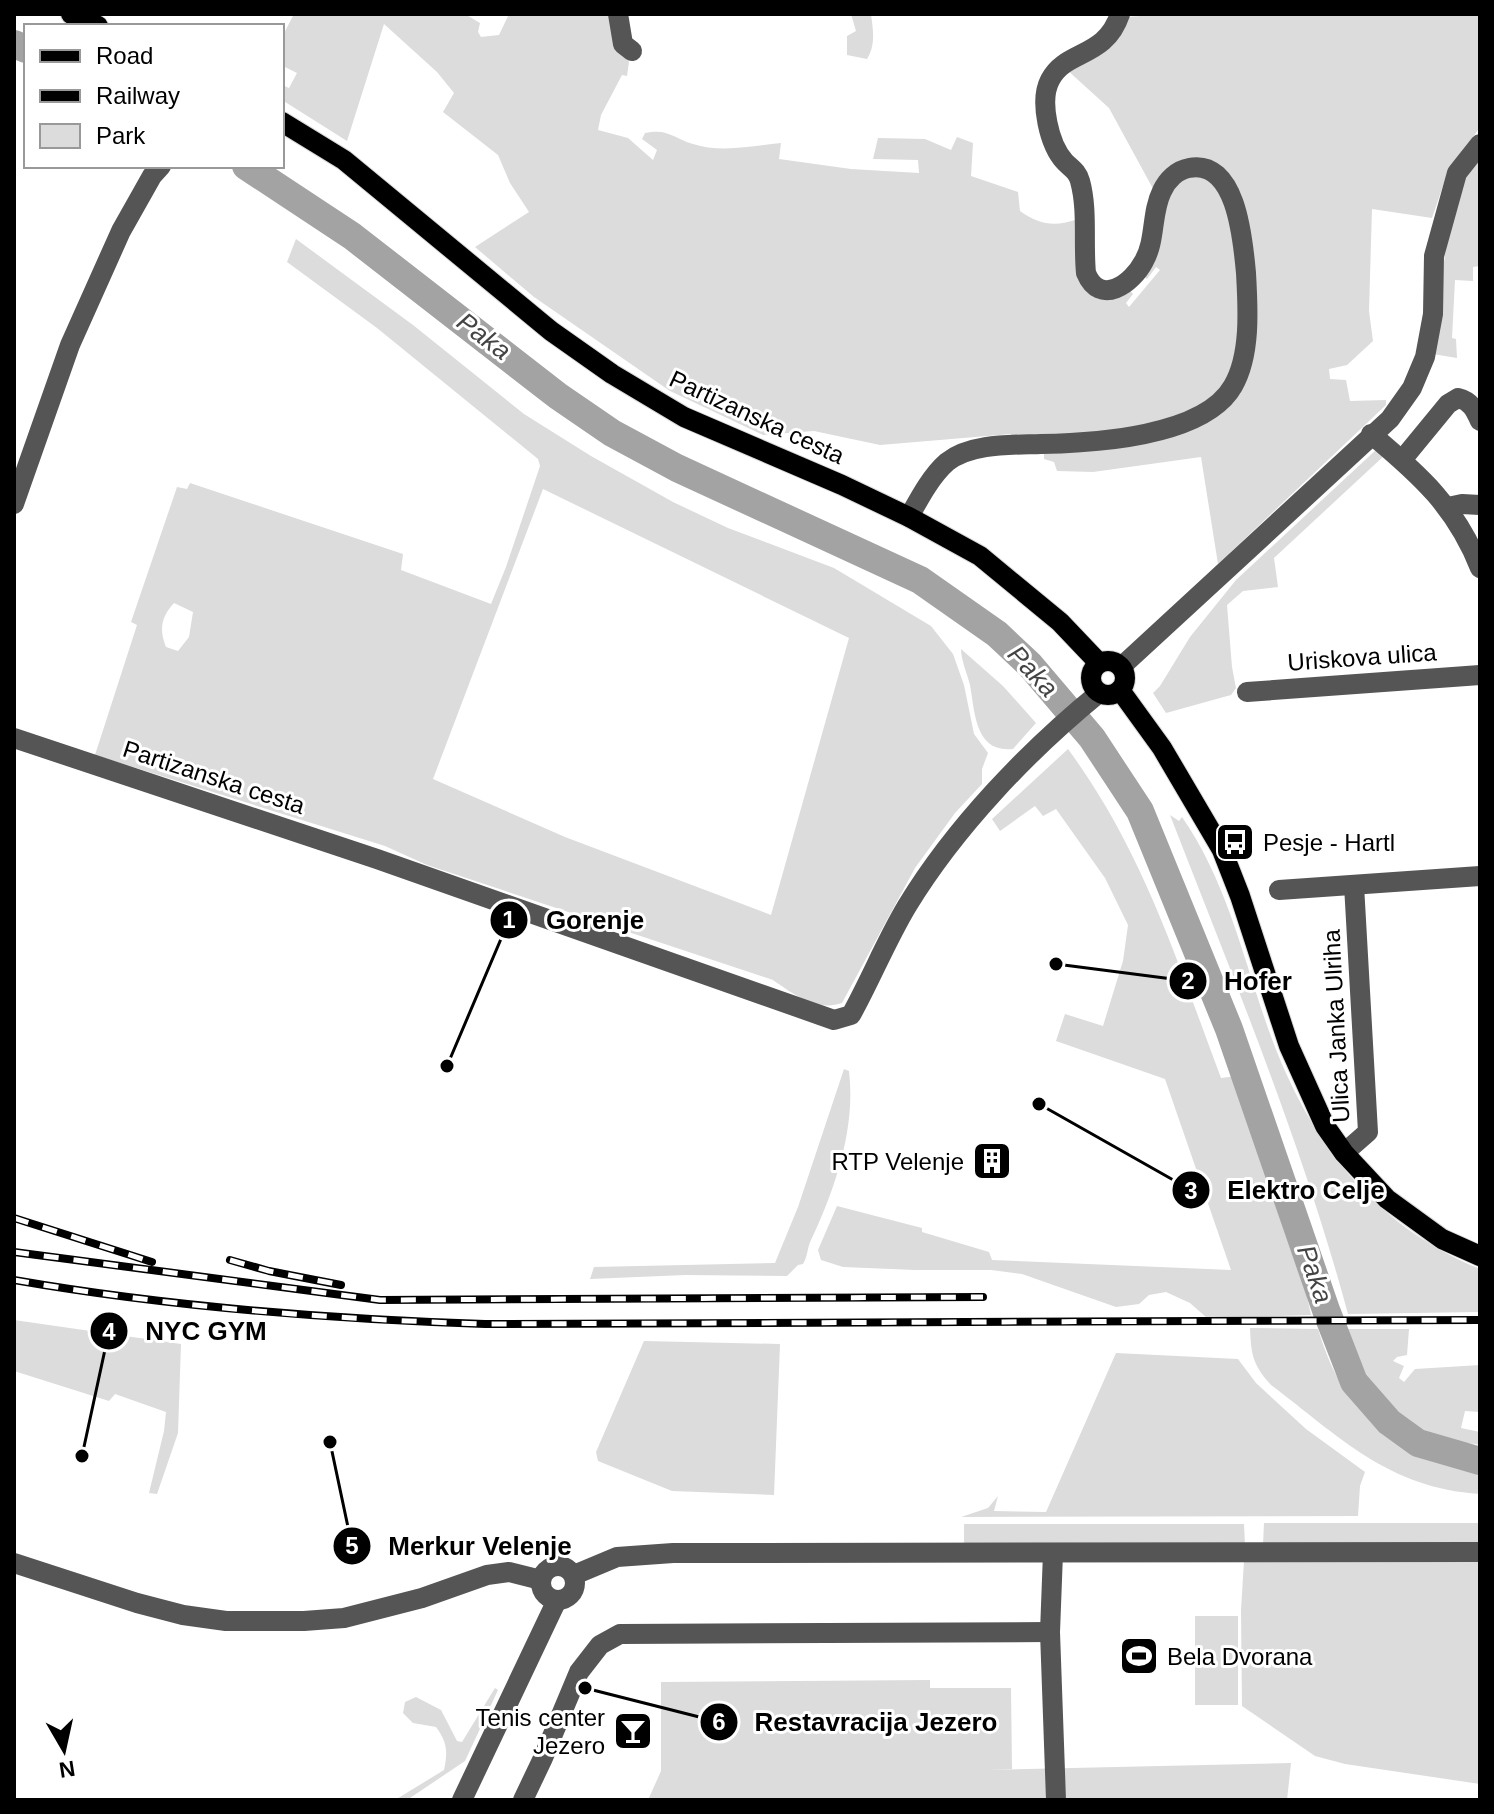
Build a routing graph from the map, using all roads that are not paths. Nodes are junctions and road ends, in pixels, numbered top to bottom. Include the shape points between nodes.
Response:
1 (618, 14) edge
2 (1120, 14) edge
3 (632, 51) dead end
4 (284, 123) edge
5 (1480, 144) edge
6 (159, 168) edge
7 (1480, 421) edge
8 (1371, 434) junction
9 (1402, 460) junction
10 (14, 504) edge
11 (1480, 505) edge
12 (1448, 507) junction
13 (909, 517) junction
14 (1480, 568) edge
15 (1099, 663) junction
16 (1121, 667) junction
17 (1480, 675) edge
18 (1120, 690) junction
19 (1247, 692) dead end
20 (1092, 699) junction
21 (14, 738) edge
22 (1480, 876) edge
23 (1354, 885) junction
24 (1279, 890) dead end
25 (1344, 1153) junction
26 (1480, 1256) edge
27 (1480, 1552) edge
28 (1053, 1553) junction
29 (14, 1563) edge
30 (574, 1575) junction
31 (541, 1580) junction
32 (557, 1600) junction
33 (1050, 1632) junction
34 (462, 1800) edge
35 (523, 1800) edge
36 (1056, 1800) edge

1 - 3 street via 623,44
2 - 13 street via 1109,37 1052,76 1046,98 1058,151 1080,178 1086,273 1090,283 1106,291 1128,281 1145,260 1162,190 1185,169 1209,170 1235,204 1246,272 1246,334 1238,375 1232,389 1210,410 1168,427 1116,440 968,451 947,462
4 - 13 main road, Partizanska cesta via 344,160 551,331 612,374 684,417
5 - 8 street via 1457,173 1434,256 1433,314 1425,357 1412,388 1390,419
6 - 10 street via 121,231 70,345
7 - 9 street via 1467,400 1458,398
8 - 9 street
8 - 16 street
9 - 12 street
11 - 12 street
12 - 14 street
13 - 15 main road, Partizanska cesta via 980,556 1060,622
15 - 16 main road via 1111,661
15 - 20 main road via 1091,678
16 - 18 main road via 1125,681
17 - 19 street, Uriskova ulica
18 - 20 main road
18 - 25 main road via 1162,748 1222,850 1289,1046 1325,1126
20 - 21 street, Partizanska cesta via 1017,768 953,841 907,906 851,1015 834,1020
22 - 23 street
23 - 24 street
23 - 25 street, Ulica Janka Ulriha via 1368,1132
25 - 26 main road via 1387,1199 1442,1239
27 - 28 street
28 - 30 street via 673,1553 617,1557
28 - 33 street
29 - 31 street via 137,1603 226,1621 344,1618 487,1575 509,1572
30 - 31 street via 556,1566
30 - 32 street via 573,1592
31 - 32 street via 543,1591
32 - 34 street
33 - 35 street via 620,1634 600,1645 579,1672
33 - 36 street

